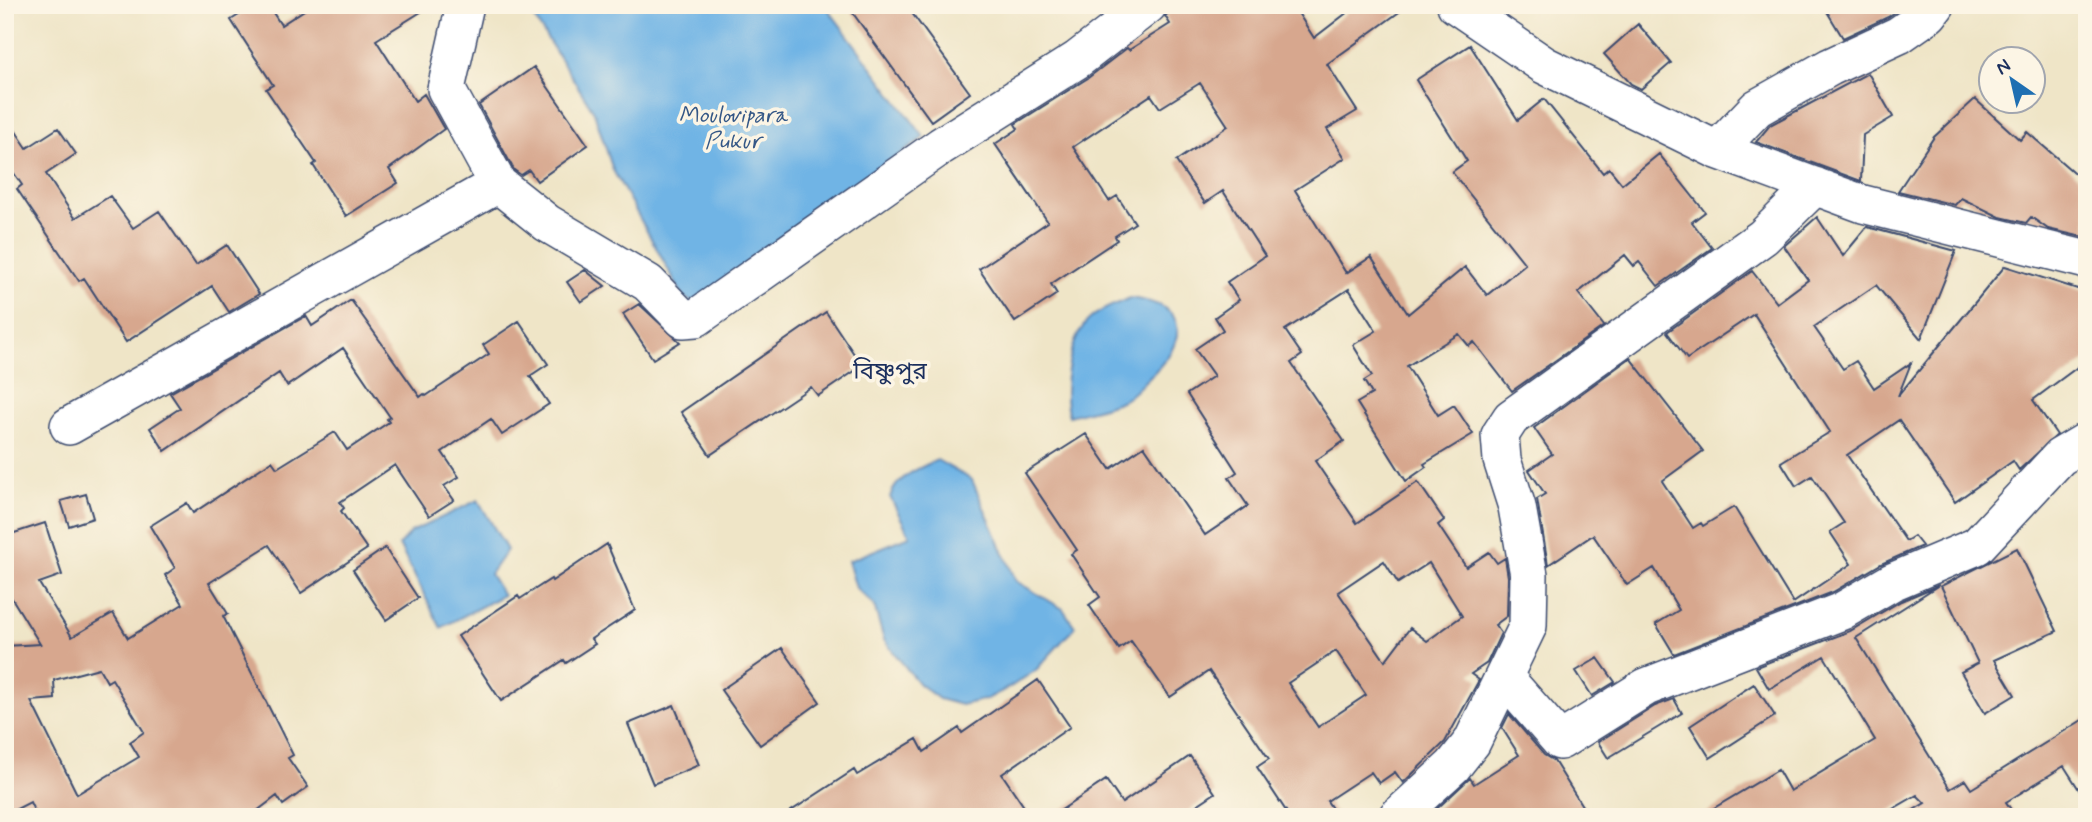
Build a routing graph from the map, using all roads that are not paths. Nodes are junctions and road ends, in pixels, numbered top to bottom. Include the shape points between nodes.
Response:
1 (465, 5) edge
2 (1148, 5) edge
3 (1456, 5) edge
4 (1936, 5) edge
5 (1717, 150) junction
6 (498, 184) junction
7 (1815, 186) junction
8 (2087, 260) edge
9 (69, 426) dead end
10 (2087, 440) edge
11 (1504, 677) junction
12 (1396, 817) edge

1 - 6 street via 446,89
2 - 6 street via 1076,60 941,146 696,318 683,319 648,283 547,222
3 - 5 street via 1544,65
4 - 5 street via 1899,35 1757,108
5 - 7 street
6 - 9 street
7 - 8 street via 1863,204
7 - 11 street via 1763,237 1511,418 1500,435 1529,575 1528,626
10 - 11 street via 2060,457 1977,546 1892,582 1842,611 1646,687 1560,741
11 - 12 street via 1472,742 1453,766

